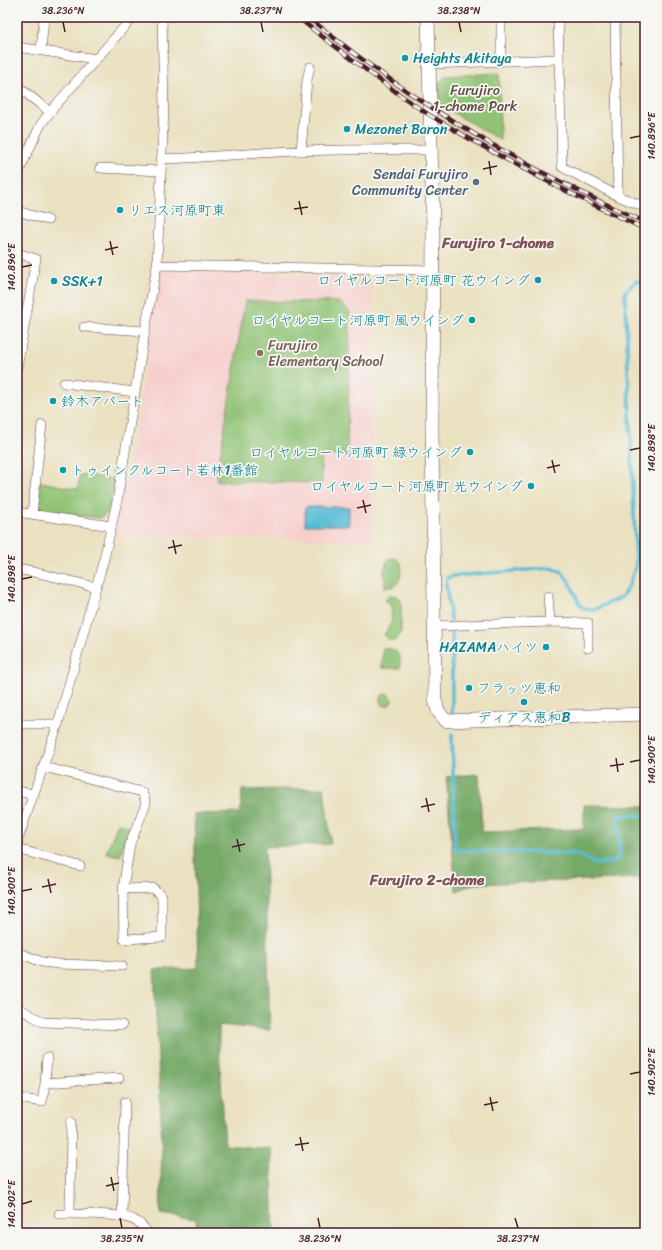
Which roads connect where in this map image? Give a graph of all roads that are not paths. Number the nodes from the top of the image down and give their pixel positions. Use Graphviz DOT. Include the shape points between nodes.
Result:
graph roads {
  1 [pos="44,17"];
  2 [pos="133,17"];
  3 [pos="162,17"];
  4 [pos="428,17"];
  5 [pos="501,17"];
  6 [pos="558,17"];
  7 [pos="615,17"];
  8 [pos="17,47"];
  9 [pos="41,50"];
  10 [pos="96,59"];
  11 [pos="559,59"];
  12 [pos="501,61"];
  13 [pos="430,64"];
  14 [pos="310,67"];
  15 [pos="21,89"];
  16 [pos="50,112"];
  17 [pos="431,150"];
  18 [pos="301,151"];
  19 [pos="161,159"];
  20 [pos="100,168"];
  21 [pos="161,171"];
  22 [pos="17,175"];
  23 [pos="618,196"];
  24 [pos="645,207"];
  25 [pos="17,212"];
  26 [pos="48,220"];
  27 [pos="17,253"];
  28 [pos="157,265"];
  29 [pos="434,270"];
  30 [pos="84,327"];
  31 [pos="145,330"];
  32 [pos="17,368"];
  33 [pos="64,383"];
  34 [pos="135,392"];
  35 [pos="42,425"];
  36 [pos="17,512"];
  37 [pos="32,514"];
  38 [pos="111,526"];
  39 [pos="17,569"];
  40 [pos="96,586"];
  41 [pos="548,596"];
  42 [pos="550,622"];
  43 [pos="434,626"];
  44 [pos="588,648"];
  45 [pos="645,714"];
  46 [pos="17,724"];
  47 [pos="58,724"];
  48 [pos="44,766"];
  49 [pos="17,791"];
  50 [pos="33,794"];
  51 [pos="17,842"];
  52 [pos="17,849"];
  53 [pos="80,866"];
  54 [pos="123,889"];
  55 [pos="17,952"];
  56 [pos="122,966"];
  57 [pos="17,1007"];
  58 [pos="122,1025"];
  59 [pos="47,1058"];
  60 [pos="119,1078"];
  61 [pos="45,1083"];
  62 [pos="17,1098"];
  63 [pos="125,1102"];
  64 [pos="71,1122"];
  65 [pos="59,1214"];
  66 [pos="70,1214"];
  67 [pos="122,1216"];
  68 [pos="148,1233"];
  1 -- 9 [label="street"];
  2 -- 10 [label="street"];
  3 -- 19 [label="street" via="164,107"];
  4 -- 13 [label="street"];
  5 -- 12 [label="street"];
  6 -- 11 [label="street"];
  7 -- 23 [label="street"];
  8 -- 9 [label="street"];
  9 -- 10 [label="street"];
  10 -- 16 [label="street"];
  11 -- 12 [label="street"];
  11 -- 23 [label="street" via="562,166"];
  12 -- 13 [label="street"];
  13 -- 17 [label="street"];
  14 -- 18 [label="street"];
  15 -- 16 [label="street"];
  16 -- 22 [label="street" via="41,124"];
  17 -- 18 [label="street"];
  17 -- 29 [label="street"];
  18 -- 19 [label="street"];
  19 -- 21 [label="street"];
  20 -- 21 [label="street"];
  21 -- 28 [label="street"];
  23 -- 24 [label="street"];
  25 -- 26 [label="street"];
  27 -- 32 [label="street" via="36,259"];
  28 -- 29 [label="street"];
  28 -- 31 [label="street"];
  29 -- 43 [label="street"];
  30 -- 31 [label="street"];
  31 -- 34 [label="street"];
  33 -- 34 [label="street"];
  34 -- 38 [label="street"];
  35 -- 37 [label="street"];
  36 -- 37 [label="street"];
  37 -- 38 [label="street"];
  38 -- 40 [label="street"];
  39 -- 40 [label="street"];
  40 -- 47 [label="street"];
  41 -- 42 [label="street"];
  42 -- 43 [label="street"];
  42 -- 44 [label="street" via="588,623"];
  43 -- 45 [label="street" via="435,700 438,711 446,722"];
  46 -- 47 [label="street"];
  47 -- 48 [label="street"];
  48 -- 50 [label="street"];
  48 -- 54 [label="street" via="142,792 146,803 130,844"];
  49 -- 50 [label="street"];
  50 -- 51 [label="street"];
  52 -- 53 [label="street"];
  54 -- 54 [label="street" via="153,888 162,896 162,937 124,939"];
  55 -- 56 [label="street" via="53,964"];
  57 -- 58 [label="street" via="43,1022"];
  59 -- 61 [label="street"];
  60 -- 61 [label="street"];
  61 -- 62 [label="street" via="42,1102"];
  63 -- 67 [label="street"];
  64 -- 66 [label="street"];
  65 -- 66 [label="street"];
  66 -- 67 [label="street"];
  67 -- 68 [label="street" via="134,1220"];
}
